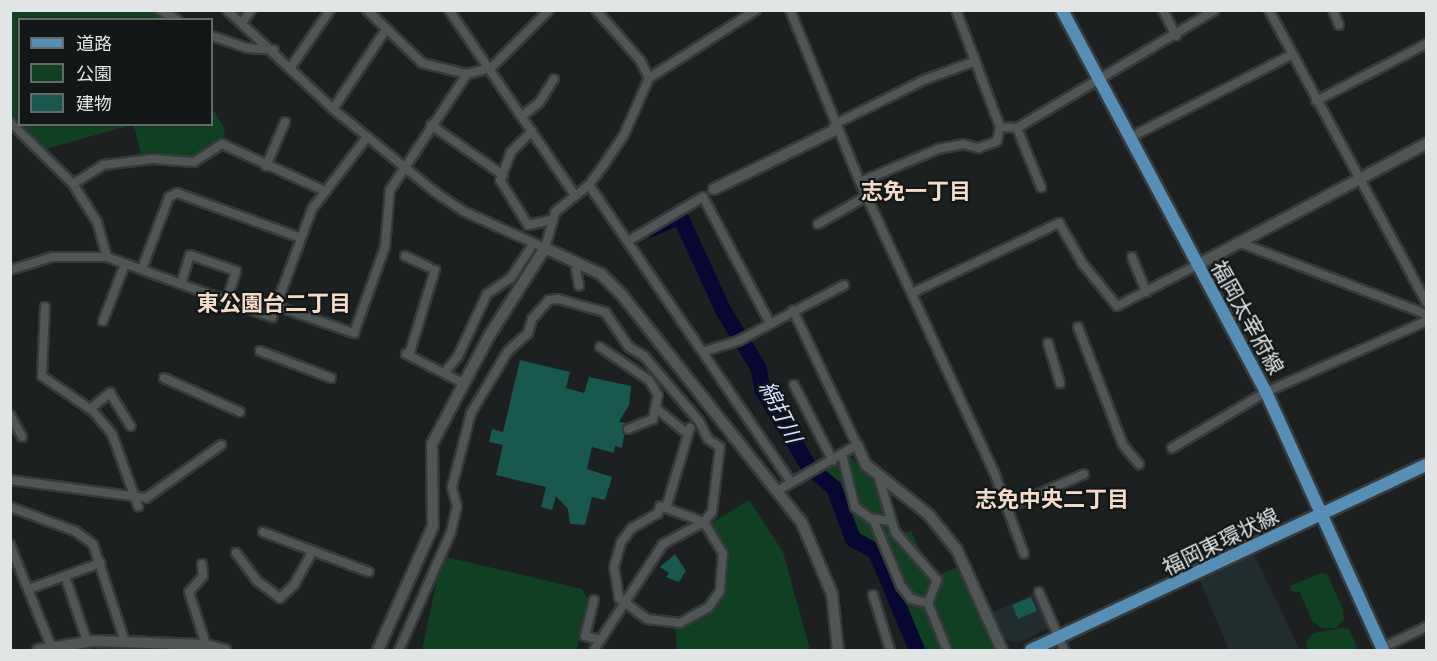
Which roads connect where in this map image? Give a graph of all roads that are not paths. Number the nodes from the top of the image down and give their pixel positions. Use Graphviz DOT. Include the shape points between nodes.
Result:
graph roads {
  1 [pos="160,10"];
  2 [pos="227,10"];
  3 [pos="251,10"];
  4 [pos="330,10"];
  5 [pos="367,10"];
  6 [pos="449,10"];
  7 [pos="549,10"];
  8 [pos="596,10"];
  9 [pos="756,10"];
  10 [pos="790,10"];
  11 [pos="956,10"];
  12 [pos="1062,10"];
  13 [pos="1162,10"];
  14 [pos="1215,10"];
  15 [pos="1269,10"];
  16 [pos="1334,10"];
  17 [pos="745,13"];
  18 [pos="174,18"];
  19 [pos="242,23"];
  20 [pos="1339,25"];
  21 [pos="387,28"];
  22 [pos="213,36"];
  23 [pos="1176,36"];
  24 [pos="1426,44"];
  25 [pos="274,50"];
  26 [pos="1291,55"];
  27 [pos="976,60"];
  28 [pos="291,67"];
  29 [pos="492,68"];
  30 [pos="467,74"];
  31 [pos="649,78"];
  32 [pos="554,79"];
  33 [pos="1097,79"];
  34 [pos="1316,101"];
  35 [pos="333,109"];
  36 [pos="523,116"];
  37 [pos="10,122"];
  38 [pos="285,122"];
  39 [pos="837,123"];
  40 [pos="430,124"];
  41 [pos="1000,127"];
  42 [pos="1017,128"];
  43 [pos="532,131"];
  44 [pos="367,137"];
  45 [pos="1129,138"];
  46 [pos="1426,144"];
  47 [pos="403,165"];
  48 [pos="266,166"];
  49 [pos="502,175"];
  50 [pos="1358,177"];
  51 [pos="860,182"];
  52 [pos="73,184"];
  53 [pos="589,185"];
  54 [pos="1041,187"];
  55 [pos="714,189"];
  56 [pos="324,190"];
  57 [pos="574,194"];
  58 [pos="867,196"];
  59 [pos="551,220"];
  60 [pos="818,224"];
  61 [pos="302,238"];
  62 [pos="628,241"];
  63 [pos="1237,241"];
  64 [pos="545,248"];
  65 [pos="530,249"];
  66 [pos="405,256"];
  67 [pos="107,257"];
  68 [pos="1132,257"];
  69 [pos="125,264"];
  70 [pos="1197,266"];
  71 [pos="142,269"];
  72 [pos="10,270"];
  73 [pos="576,270"];
  74 [pos="181,284"];
  75 [pos="844,285"];
  76 [pos="579,286"];
  77 [pos="1146,292"];
  78 [pos="912,293"];
  79 [pos="227,301"];
  80 [pos="1426,302"];
  81 [pos="276,306"];
  82 [pos="45,307"];
  83 [pos="793,310"];
  84 [pos="1426,314"];
  85 [pos="103,321"];
  86 [pos="1426,321"];
  87 [pos="770,323"];
  88 [pos="1078,327"];
  89 [pos="1048,343"];
  90 [pos="600,347"];
  91 [pos="260,351"];
  92 [pos="705,351"];
  93 [pos="446,371"];
  94 [pos="164,378"];
  95 [pos="332,378"];
  96 [pos="1060,383"];
  97 [pos="463,384"];
  98 [pos="794,385"];
  99 [pos="1266,392"];
  100 [pos="90,409"];
  101 [pos="658,410"];
  102 [pos="240,412"];
  103 [pos="10,415"];
  104 [pos="131,426"];
  105 [pos="628,429"];
  106 [pos="22,436"];
  107 [pos="220,445"];
  108 [pos="857,445"];
  109 [pos="1172,448"];
  110 [pos="842,454"];
  111 [pos="833,461"];
  112 [pos="1139,464"];
  113 [pos="1426,465"];
  114 [pos="1084,474"];
  115 [pos="879,478"];
  116 [pos="10,480"];
  117 [pos="790,481"];
  118 [pos="777,491"];
  119 [pos="137,496"];
  120 [pos="138,506"];
  121 [pos="10,507"];
  122 [pos="666,508"];
  123 [pos="1007,508"];
  124 [pos="1323,512"];
  125 [pos="873,519"];
  126 [pos="890,521"];
  127 [pos="704,522"];
  128 [pos="263,531"];
  129 [pos="10,544"];
  130 [pos="313,550"];
  131 [pos="236,553"];
  132 [pos="1024,554"];
  133 [pos="100,563"];
  134 [pos="202,564"];
  135 [pos="369,572"];
  136 [pos="65,576"];
  137 [pos="28,589"];
  138 [pos="1040,591"];
  139 [pos="873,595"];
  140 [pos="594,600"];
  141 [pos="928,603"];
  142 [pos="623,606"];
  143 [pos="1426,627"];
  144 [pos="601,640"];
  145 [pos="87,641"];
  146 [pos="125,642"];
  147 [pos="206,645"];
  148 [pos="1062,645"];
  149 [pos="51,646"];
  150 [pos="1382,649"];
  151 [pos="38,651"];
  152 [pos="225,651"];
  153 [pos="378,651"];
  154 [pos="399,651"];
  155 [pos="594,651"];
  156 [pos="838,651"];
  157 [pos="890,651"];
  158 [pos="947,651"];
  159 [pos="1002,651"];
  160 [pos="1031,651"];
  1 -- 18 [label="street"];
  2 -- 19 [label="street"];
  3 -- 19 [label="street"];
  4 -- 28 [label="street"];
  5 -- 21 [label="street"];
  6 -- 29 [label="street"];
  7 -- 29 [label="street"];
  8 -- 31 [label="street" via="639,60"];
  9 -- 17 [label="street"];
  10 -- 39 [label="street"];
  11 -- 27 [label="street"];
  12 -- 33 [label="main road, 福岡太宰府線"];
  13 -- 23 [label="street"];
  14 -- 23 [label="street"];
  15 -- 26 [label="street"];
  16 -- 20 [label="street"];
  17 -- 31 [label="street"];
  19 -- 25 [label="street"];
  21 -- 30 [label="street" via="422,63"];
  21 -- 35 [label="street"];
  22 -- 25 [label="street" via="247,48"];
  23 -- 33 [label="street"];
  24 -- 34 [label="street"];
  25 -- 28 [label="street"];
  26 -- 34 [label="street"];
  26 -- 45 [label="street"];
  27 -- 39 [label="street" via="924,80"];
  27 -- 41 [label="street"];
  28 -- 35 [label="street"];
  29 -- 30 [label="street"];
  29 -- 36 [label="street"];
  30 -- 40 [label="street"];
  31 -- 53 [label="street" via="624,135"];
  32 -- 36 [label="street" via="539,103"];
  33 -- 42 [label="street"];
  33 -- 45 [label="main road, 福岡太宰府線"];
  34 -- 50 [label="street"];
  35 -- 44 [label="street"];
  36 -- 43 [label="street"];
  37 -- 52 [label="street"];
  38 -- 48 [label="street"];
  39 -- 51 [label="street"];
  39 -- 55 [label="street" via="833,131"];
  40 -- 47 [label="street"];
  40 -- 49 [label="street"];
  41 -- 42 [label="street"];
  41 -- 51 [label="street" via="997,141 978,148 963,144 938,149"];
  42 -- 54 [label="street"];
  43 -- 49 [label="street" via="511,152"];
  43 -- 57 [label="street"];
  44 -- 47 [label="street"];
  44 -- 56 [label="street"];
  45 -- 70 [label="main road, 福岡太宰府線"];
  46 -- 50 [label="street"];
  47 -- 64 [label="street" via="463,211"];
  47 -- 81 [label="street" via="390,190 387,248 354,333"];
  48 -- 52 [label="street" via="222,144 194,162 152,159 104,165"];
  48 -- 56 [label="street"];
  49 -- 59 [label="street" via="500,180 528,225"];
  50 -- 63 [label="street"];
  50 -- 80 [label="street"];
  51 -- 58 [label="street"];
  52 -- 67 [label="street" via="97,222"];
  53 -- 57 [label="street"];
  53 -- 62 [label="street"];
  56 -- 61 [label="street"];
  57 -- 59 [label="street"];
  58 -- 60 [label="street"];
  58 -- 78 [label="street"];
  59 -- 64 [label="street"];
  61 -- 71 [label="street" via="177,193 169,197"];
  61 -- 81 [label="street"];
  62 -- 87 [label="street" via="703,197"];
  62 -- 92 [label="street"];
  63 -- 70 [label="street"];
  63 -- 84 [label="street"];
  64 -- 97 [label="street"];
  64 -- 118 [label="street" via="601,274 622,295"];
  65 -- 93 [label="street" via="511,278 484,293 462,349"];
  66 -- 93 [label="street" via="432,268 407,355"];
  67 -- 69 [label="street"];
  67 -- 72 [label="street" via="52,257"];
  68 -- 77 [label="street"];
  69 -- 71 [label="street"];
  69 -- 85 [label="street"];
  70 -- 77 [label="street"];
  70 -- 99 [label="main road, 福岡太宰府線"];
  71 -- 74 [label="street"];
  73 -- 76 [label="street"];
  74 -- 79 [label="street"];
  74 -- 79 [label="street" via="190,255 236,271"];
  75 -- 83 [label="street"];
  77 -- 78 [label="street" via="1117,306 1083,264 1059,223"];
  78 -- 123 [label="street"];
  79 -- 81 [label="street" via="272,317"];
  82 -- 100 [label="street" via="42,376"];
  83 -- 87 [label="street"];
  83 -- 108 [label="street"];
  86 -- 99 [label="street"];
  87 -- 92 [label="street" via="738,341"];
  88 -- 112 [label="street" via="1123,445"];
  89 -- 96 [label="street"];
  90 -- 101 [label="street" via="649,380 658,395"];
  91 -- 95 [label="street"];
  92 -- 117 [label="street"];
  93 -- 97 [label="street"];
  94 -- 102 [label="street"];
  97 -- 153 [label="street" via="432,444 433,526"];
  98 -- 111 [label="street"];
  99 -- 109 [label="street"];
  99 -- 124 [label="main road, 福岡太宰府線"];
  100 -- 104 [label="street" via="110,393"];
  100 -- 119 [label="street" via="112,434"];
  101 -- 105 [label="street" via="647,424"];
  101 -- 122 [label="street" via="688,430"];
  103 -- 106 [label="street"];
  107 -- 119 [label="street" via="152,496"];
  108 -- 110 [label="street"];
  108 -- 115 [label="street"];
  110 -- 111 [label="street"];
  110 -- 125 [label="street" via="855,507"];
  111 -- 117 [label="street"];
  113 -- 124 [label="main road, 福岡東環状線"];
  114 -- 123 [label="street"];
  115 -- 126 [label="street"];
  115 -- 159 [label="street" via="929,515 957,550"];
  116 -- 119 [label="street"];
  117 -- 118 [label="street"];
  118 -- 156 [label="street" via="802,523 821,559 832,594"];
  119 -- 120 [label="street"];
  121 -- 133 [label="street" via="75,531 93,544"];
  122 -- 127 [label="street"];
  122 -- 142 [label="street" via="660,506 658,513 632,528 621,542 614,567"];
  123 -- 132 [label="street"];
  124 -- 148 [label="main road, 福岡東環状線"];
  124 -- 150 [label="main road, 福岡太宰府線"];
  125 -- 126 [label="street"];
  125 -- 141 [label="street" via="901,586 911,599"];
  126 -- 141 [label="street" via="898,538 937,580"];
  127 -- 142 [label="street" via="663,544"];
  127 -- 142 [label="street" via="723,554 720,591 709,608 696,617 665,623"];
  127 -- 154 [label="street" via="716,500 720,447 708,439 699,420 644,356 629,347 604,312 594,304 549,300 532,319 528,333 496,368 471,413 452,487 457,506 451,532"];
  128 -- 130 [label="street"];
  129 -- 137 [label="street"];
  130 -- 131 [label="street" via="294,585 280,598 256,580"];
  130 -- 135 [label="street"];
  133 -- 136 [label="street"];
  133 -- 146 [label="street"];
  134 -- 147 [label="street" via="204,576 189,592"];
  136 -- 137 [label="street"];
  136 -- 145 [label="street"];
  137 -- 149 [label="street"];
  138 -- 148 [label="street"];
  139 -- 157 [label="street"];
  140 -- 144 [label="street" via="585,636"];
  141 -- 158 [label="street"];
  142 -- 144 [label="street"];
  143 -- 150 [label="street"];
  144 -- 155 [label="street"];
  145 -- 146 [label="street"];
  145 -- 149 [label="street"];
  146 -- 147 [label="street"];
  147 -- 152 [label="street"];
  148 -- 160 [label="main road, 福岡東環状線"];
  149 -- 151 [label="street"];
}
